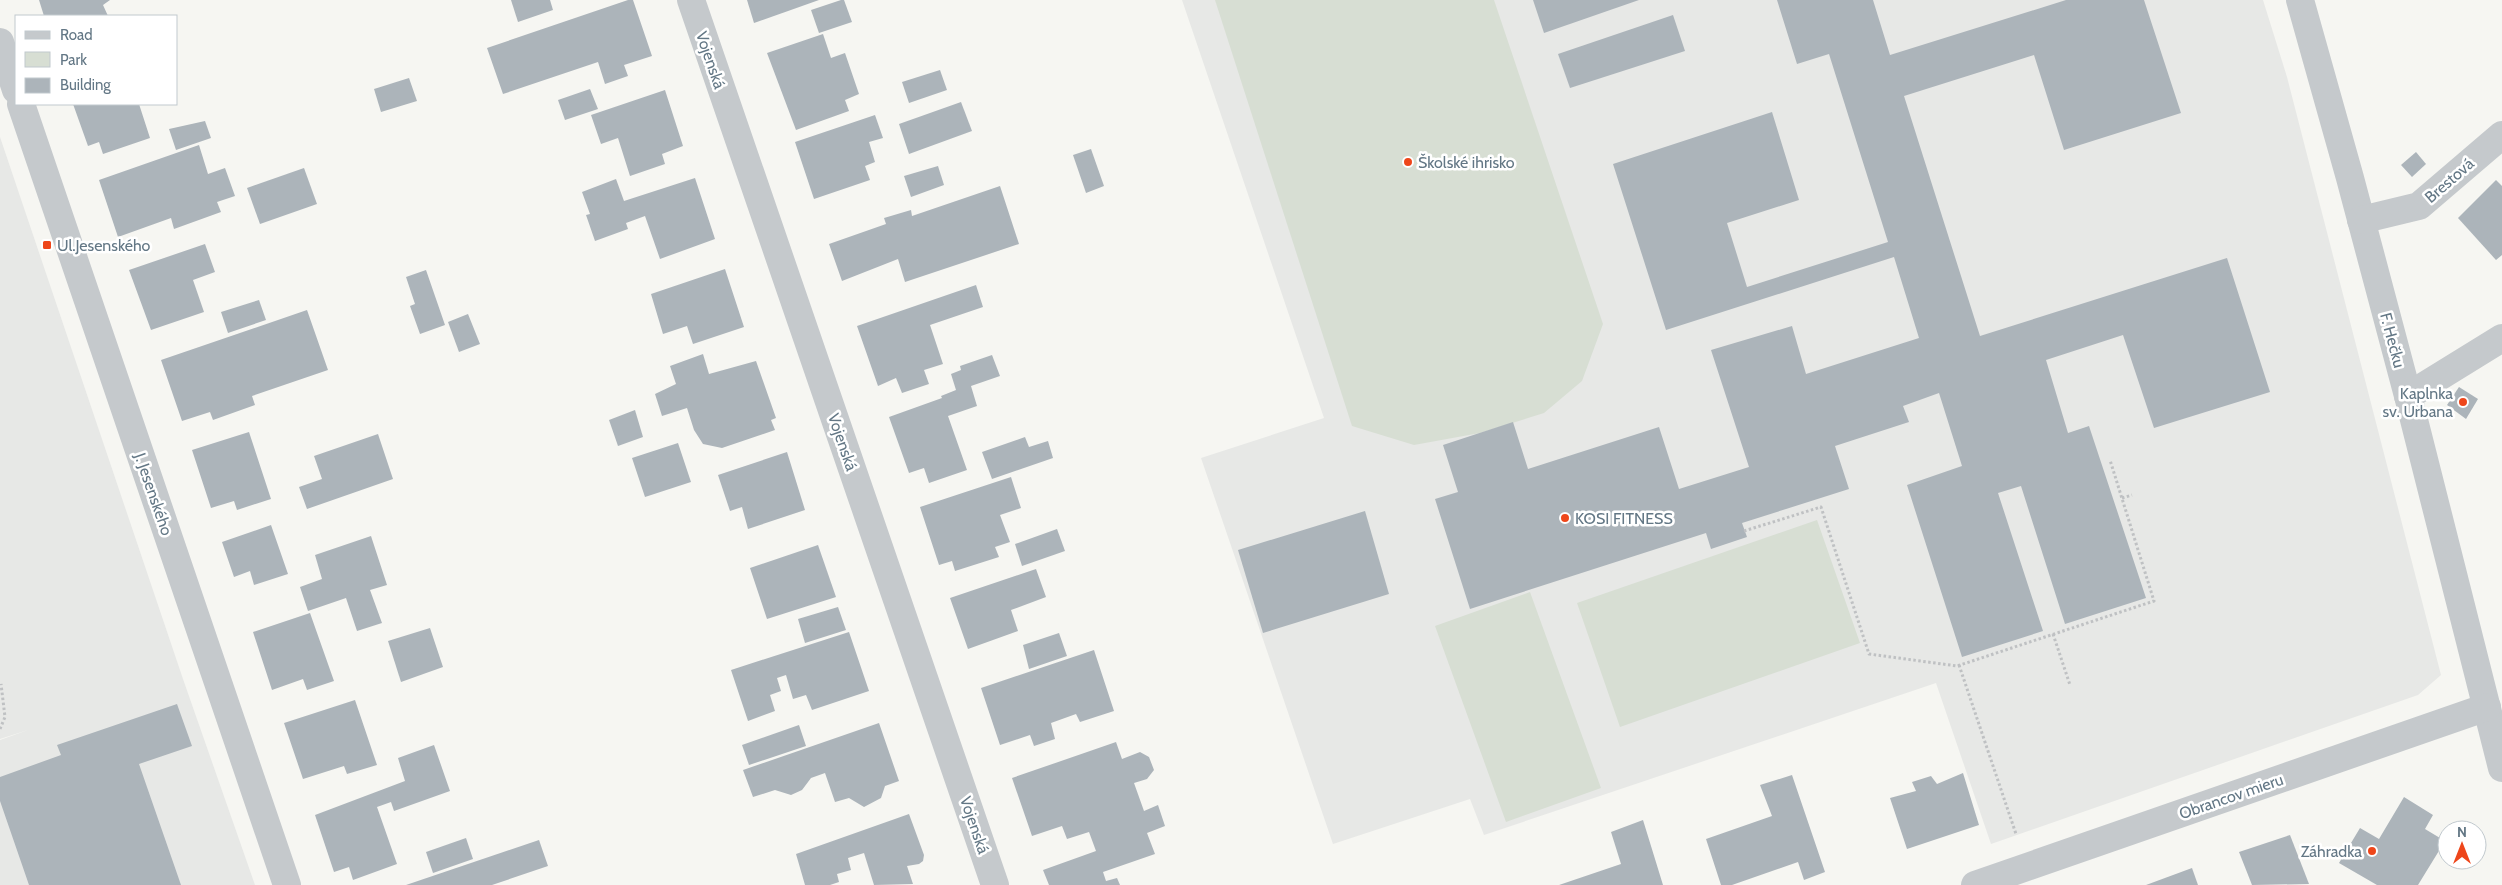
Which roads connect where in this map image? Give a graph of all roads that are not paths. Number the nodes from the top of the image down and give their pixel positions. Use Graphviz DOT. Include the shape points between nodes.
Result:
graph roads {
  1 [pos="691,0"];
  2 [pos="2300,0"];
  3 [pos="0,42"];
  4 [pos="15,87"];
  5 [pos="21,105"];
  6 [pos="2502,135"];
  7 [pos="2361,220"];
  8 [pos="2502,338"];
  9 [pos="2408,396"];
  10 [pos="2486,707"];
  11 [pos="2502,768"];
  12 [pos="287,885"];
  13 [pos="995,885"];
  14 [pos="1976,885"];
  1 -- 13 [label="street, Vojenská"];
  2 -- 7 [label="street, F. Hečku"];
  3 -- 4 [label="street"];
  5 -- 12 [label="street, J. Jesenského"];
  6 -- 7 [label="street, Brestová" via="2419,206"];
  7 -- 9 [label="street, F. Hečku"];
  8 -- 9 [label="street"];
  9 -- 10 [label="street, F. Hečku"];
  10 -- 11 [label="street, F. Hečku"];
  10 -- 14 [label="street, Obrancov mieru"];
}
